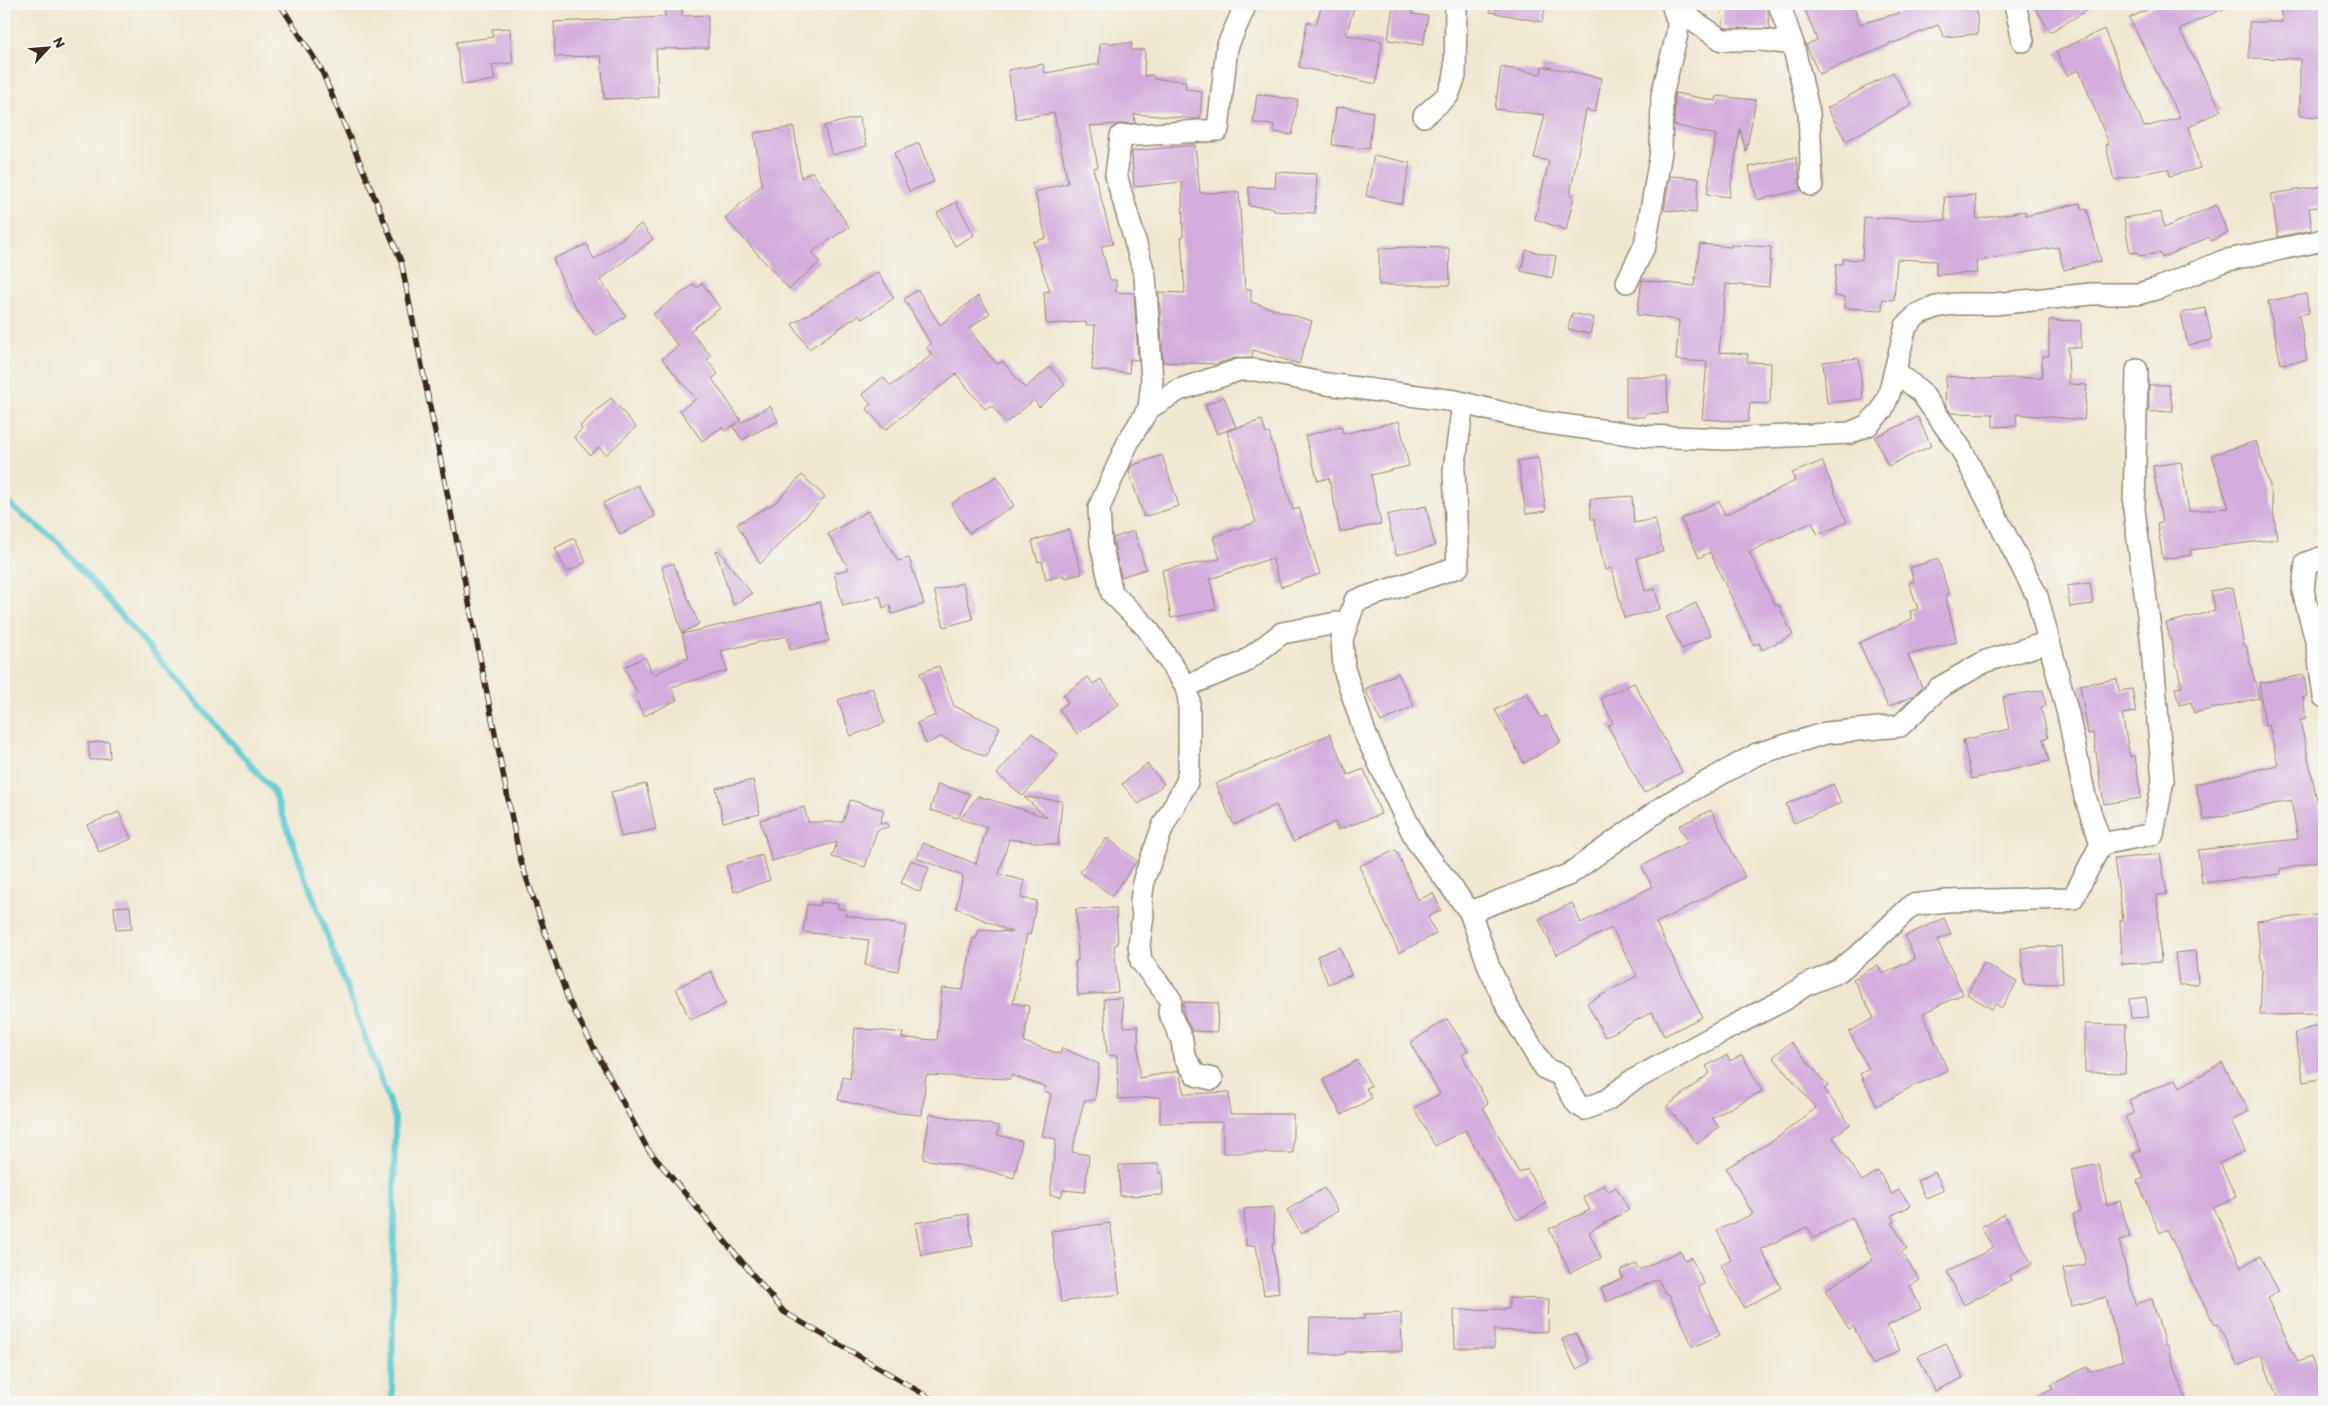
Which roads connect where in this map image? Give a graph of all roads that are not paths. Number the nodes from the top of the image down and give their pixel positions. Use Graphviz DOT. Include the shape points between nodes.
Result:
graph roads {
  1 [pos="1246,4"];
  2 [pos="1456,4"];
  3 [pos="1779,4"];
  4 [pos="2015,4"];
  5 [pos="1673,6"];
  6 [pos="2023,41"];
  7 [pos="1792,44"];
  8 [pos="1424,116"];
  9 [pos="1812,185"];
  10 [pos="2324,240"];
  11 [pos="1627,282"];
  12 [pos="2137,370"];
  13 [pos="1895,371"];
  14 [pos="1152,381"];
  15 [pos="1179,390"];
  16 [pos="1463,403"];
  17 [pos="1149,408"];
  18 [pos="2324,558"];
  19 [pos="1348,621"];
  20 [pos="2049,642"];
  21 [pos="1186,686"];
  22 [pos="2324,697"];
  23 [pos="2101,844"];
  24 [pos="1470,912"];
  25 [pos="1212,1079"];
  1 -- 14 [label="street" via="1227,47 1218,130 1121,136 1116,175 1144,276"];
  2 -- 8 [label="street" via="1455,76 1448,95"];
  3 -- 7 [label="street"];
  4 -- 6 [label="street"];
  5 -- 7 [label="street" via="1722,40"];
  5 -- 11 [label="street" via="1678,23 1662,96 1661,152 1645,245"];
  7 -- 9 [label="street" via="1809,113"];
  10 -- 13 [label="street" via="2223,260 2138,294 2092,294 1936,307 1918,314 1906,326"];
  12 -- 23 [label="street" via="2134,510 2151,637 2163,780 2153,834"];
  13 -- 16 [label="street" via="1882,410 1868,425 1850,433 1824,436 1726,439 1646,436 1540,422"];
  13 -- 20 [label="street" via="1921,392 1961,449 2037,596"];
  14 -- 15 [label="street"];
  14 -- 17 [label="street"];
  15 -- 16 [label="street" via="1223,374 1247,370"];
  15 -- 17 [label="street"];
  16 -- 19 [label="street" via="1454,470 1458,566 1355,601"];
  17 -- 21 [label="street" via="1129,440 1099,508 1101,544 1112,594 1147,628"];
  18 -- 22 [label="street" via="2306,563 2303,591 2317,644"];
  19 -- 21 [label="street" via="1282,633 1243,664"];
  19 -- 24 [label="street" via="1342,639 1344,669 1366,736 1416,840"];
  20 -- 23 [label="street" via="2085,797"];
  20 -- 24 [label="street" via="1986,661 1939,688 1900,726 1826,733 1757,754 1666,804 1568,875"];
  21 -- 25 [label="street" via="1190,768 1187,782 1164,826 1144,879 1139,945 1141,961 1171,1000 1170,1012 1182,1040 1184,1056 1196,1075"];
  23 -- 24 [label="street" via="2073,898 1912,905 1839,971 1804,986 1784,1000 1630,1082 1607,1100 1585,1108 1577,1104 1560,1075 1544,1068 1506,1004"];
}
